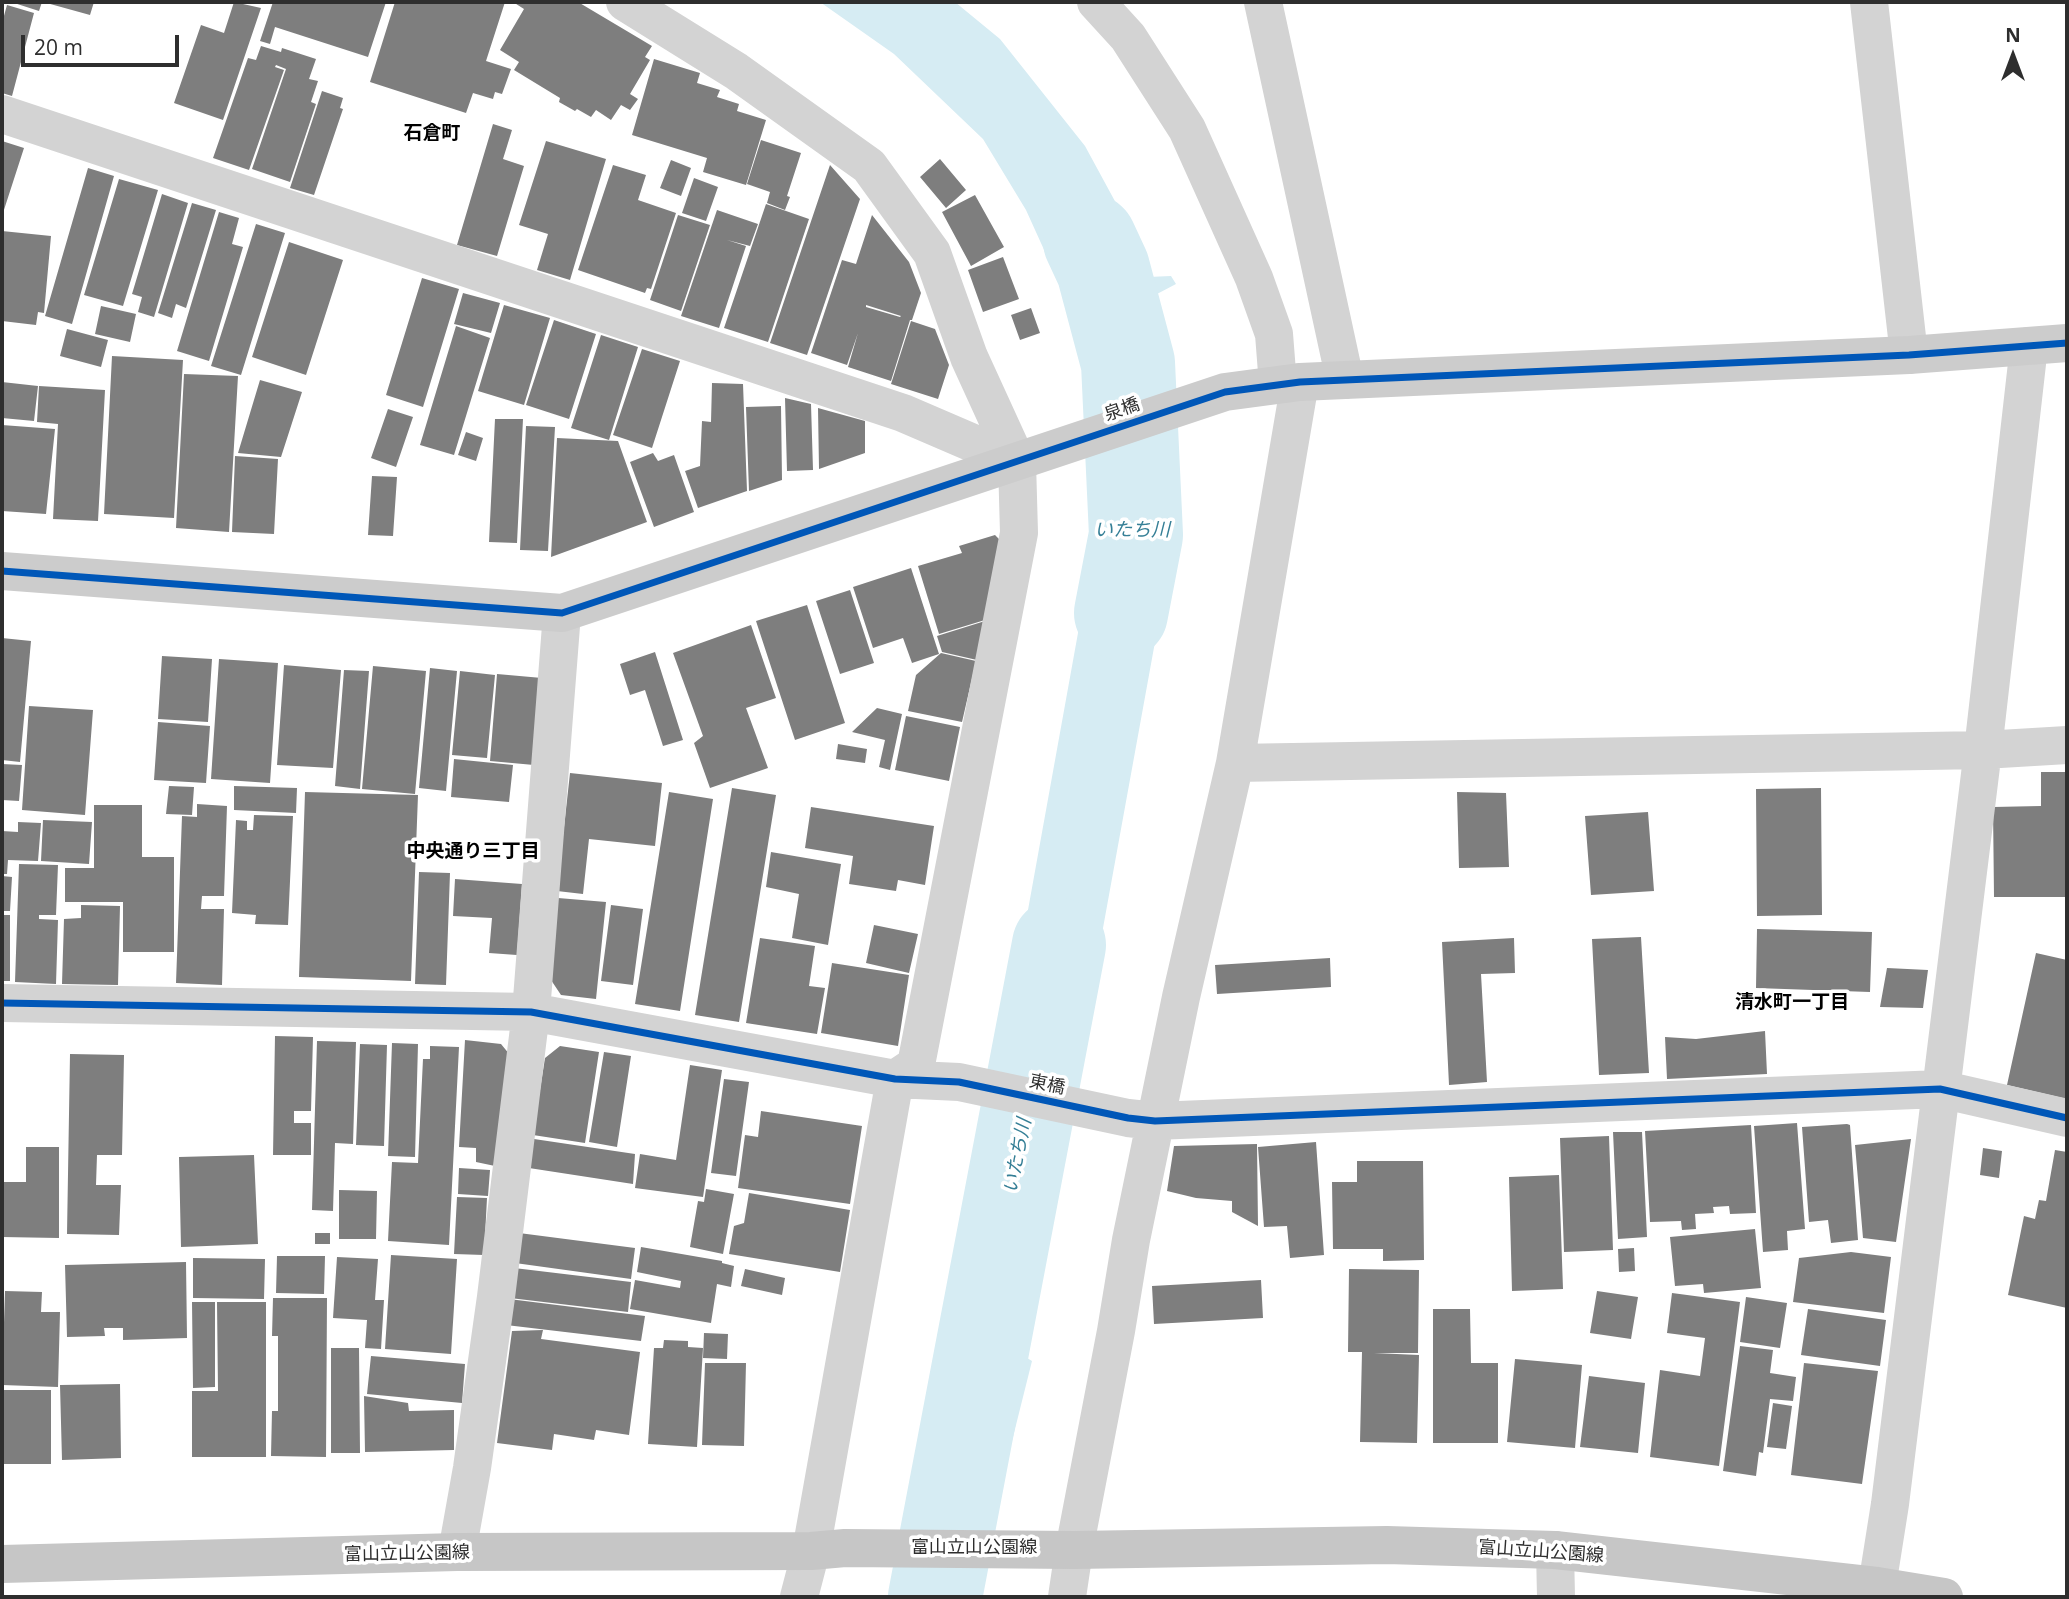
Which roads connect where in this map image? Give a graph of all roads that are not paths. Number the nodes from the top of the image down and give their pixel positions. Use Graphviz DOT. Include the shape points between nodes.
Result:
graph roads {
  1 [pos="625,2"];
  2 [pos="1097,2"];
  3 [pos="1263,2"];
  4 [pos="1869,2"];
  5 [pos="2,114"];
  6 [pos="2067,343"];
  7 [pos="2029,346"];
  8 [pos="1909,355"];
  9 [pos="1345,380"];
  10 [pos="1289,383"];
  11 [pos="1024,460"];
  12 [pos="2,570"];
  13 [pos="562,614"];
  14 [pos="2067,745"];
  15 [pos="1983,750"];
  16 [pos="1235,763"];
  17 [pos="2,1003"];
  18 [pos="531,1012"];
  19 [pos="895,1079"];
  20 [pos="1940,1088"];
  21 [pos="2067,1118"];
  22 [pos="1142,1119"];
  23 [pos="1059,1549"];
  24 [pos="828,1550"];
  25 [pos="1555,1550"];
  26 [pos="457,1552"];
  27 [pos="2,1564"];
  28 [pos="1877,1587"];
  29 [pos="799,1597"];
  30 [pos="1067,1597"];
  31 [pos="1556,1597"];
  32 [pos="1944,1597"];
  1 -- 11 [label="street" via="736,71 869,166 932,253 969,357"];
  2 -- 10 [label="street" via="1128,37 1187,129 1258,289"];
  3 -- 9 [label="street"];
  4 -- 8 [label="street"];
  5 -- 11 [label="street" via="903,413"];
  6 -- 7 [label="street, 泉橋"];
  7 -- 8 [label="street, 泉橋"];
  7 -- 15 [label="street"];
  8 -- 9 [label="street, 泉橋"];
  9 -- 10 [label="street, 泉橋"];
  10 -- 11 [label="street, 泉橋" via="1224,392"];
  10 -- 16 [label="street"];
  11 -- 13 [label="street, 泉橋"];
  11 -- 19 [label="street" via="1019,533 916,1065"];
  12 -- 13 [label="street"];
  13 -- 18 [label="street"];
  14 -- 15 [label="street"];
  15 -- 16 [label="street"];
  15 -- 20 [label="street"];
  16 -- 22 [label="street" via="1181,997"];
  17 -- 18 [label="street, 東橋"];
  18 -- 19 [label="street, 東橋"];
  18 -- 26 [label="street" via="496,1297"];
  19 -- 22 [label="street, 東橋" via="959,1082"];
  19 -- 24 [label="street"];
  20 -- 21 [label="street, 東橋"];
  20 -- 22 [label="street, 東橋"];
  20 -- 28 [label="street"];
  22 -- 23 [label="street"];
  23 -- 24 [label="main road, 富山立山公園線"];
  23 -- 25 [label="main road, 富山立山公園線" via="1387,1545"];
  23 -- 30 [label="street"];
  24 -- 26 [label="main road, 富山立山公園線"];
  24 -- 29 [label="street"];
  25 -- 28 [label="main road, 富山立山公園線"];
  25 -- 31 [label="street"];
  26 -- 27 [label="main road, 富山立山公園線"];
  28 -- 32 [label="main road, 富山立山公園線"];
}
